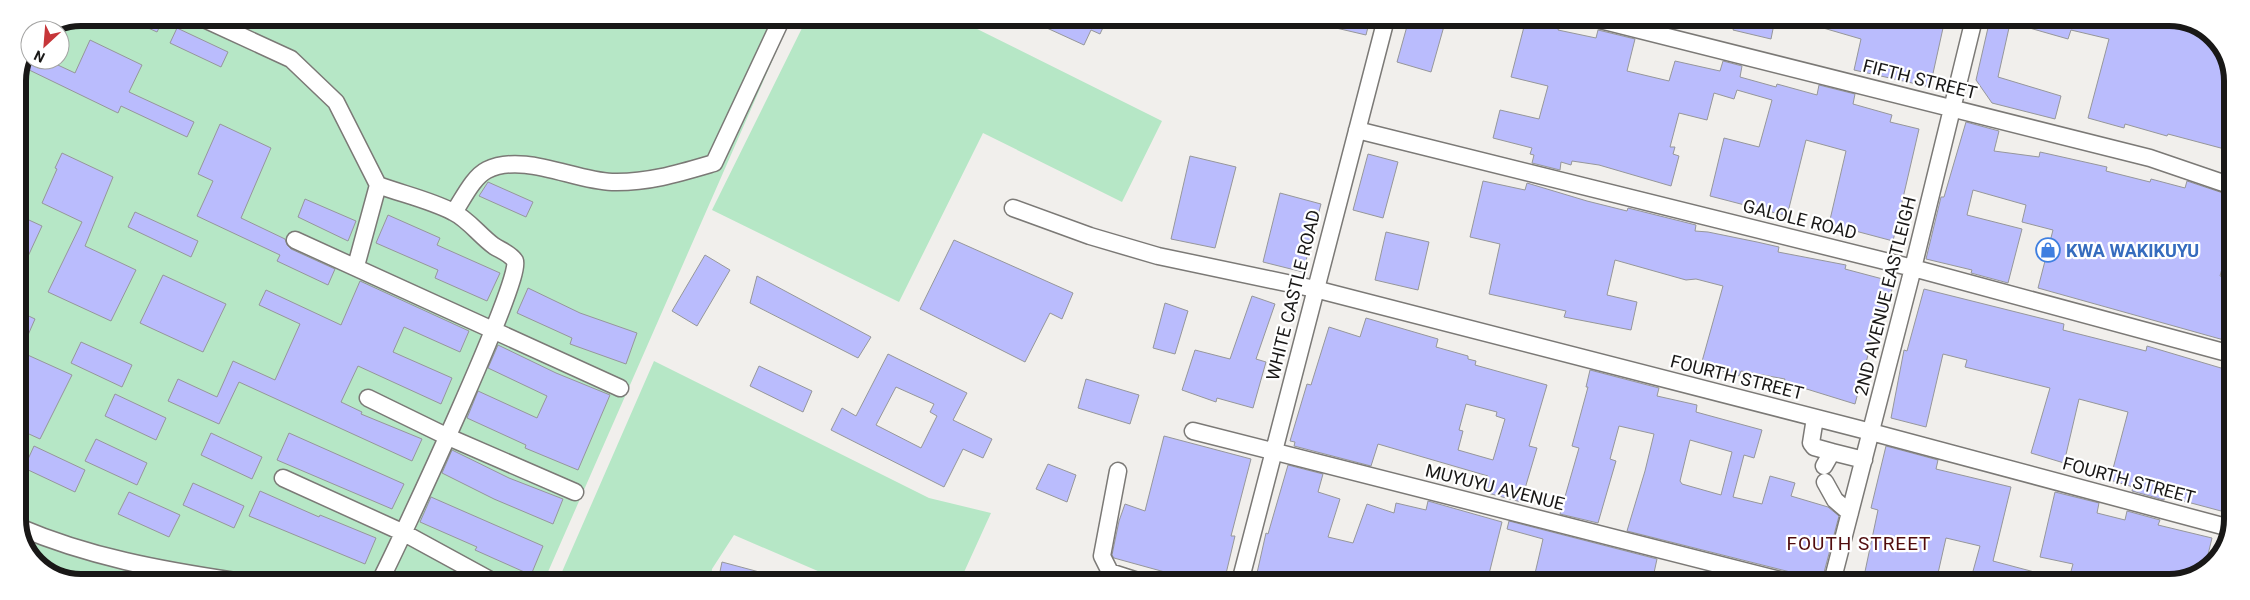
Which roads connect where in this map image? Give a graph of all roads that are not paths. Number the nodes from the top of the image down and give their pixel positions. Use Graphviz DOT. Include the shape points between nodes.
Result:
graph roads {
  1 [pos="219,26"];
  2 [pos="778,26"];
  3 [pos="1384,26"];
  4 [pos="1624,26"];
  5 [pos="1972,26"];
  6 [pos="1953,108"];
  7 [pos="1357,130"];
  8 [pos="2224,183"];
  9 [pos="378,185"];
  10 [pos="1013,208"];
  11 [pos="454,212"];
  12 [pos="295,240"];
  13 [pos="356,266"];
  14 [pos="1913,268"];
  15 [pos="1315,289"];
  16 [pos="493,330"];
  17 [pos="2224,352"];
  18 [pos="620,388"];
  19 [pos="368,398"];
  20 [pos="1815,418"];
  21 [pos="1193,431"];
  22 [pos="1872,432"];
  23 [pos="446,436"];
  24 [pos="1275,451"];
  25 [pos="1864,460"];
  26 [pos="1827,467"];
  27 [pos="1118,471"];
  28 [pos="283,478"];
  29 [pos="575,492"];
  30 [pos="1850,513"];
  31 [pos="2223,526"];
  32 [pos="27,530"];
  33 [pos="404,534"];
  34 [pos="190,574"];
  35 [pos="384,574"];
  36 [pos="479,574"];
  37 [pos="1116,574"];
  38 [pos="1242,574"];
  39 [pos="1757,574"];
  40 [pos="1834,574"];
  1 -- 9 [label="street" via="291,60 336,102"];
  2 -- 11 [label="street" via="714,163 656,180 611,182 551,169 512,165 488,170 479,177"];
  3 -- 7 [label="street, WHITE CASTLE ROAD"];
  4 -- 6 [label="street, FIFTH STREET"];
  5 -- 6 [label="street, 2ND AVENUE EASTLEIGH"];
  6 -- 8 [label="street, FIFTH STREET" via="2150,158"];
  6 -- 14 [label="street, 2ND AVENUE EASTLEIGH"];
  7 -- 14 [label="street, GALOLE ROAD"];
  7 -- 15 [label="street, WHITE CASTLE ROAD"];
  9 -- 11 [label="street"];
  9 -- 13 [label="street"];
  10 -- 15 [label="street, FOURTH STREET" via="1158,256"];
  11 -- 16 [label="street" via="514,258 516,264 514,278"];
  12 -- 13 [label="street"];
  13 -- 16 [label="street"];
  14 -- 17 [label="street, GALOLE ROAD"];
  14 -- 22 [label="street, 2ND AVENUE EASTLEIGH"];
  15 -- 20 [label="street, FOURTH STREET"];
  15 -- 24 [label="street, WHITE CASTLE ROAD"];
  16 -- 18 [label="street"];
  16 -- 23 [label="street"];
  19 -- 23 [label="street"];
  20 -- 22 [label="street, FOURTH STREET"];
  20 -- 26 [label="street" via="1812,443"];
  21 -- 24 [label="street, MUYUYU AVENUE"];
  22 -- 25 [label="street, 2ND AVENUE EASTLEIGH"];
  22 -- 31 [label="street, FOURTH STREET"];
  23 -- 29 [label="street"];
  23 -- 33 [label="street"];
  24 -- 38 [label="street, WHITE CASTLE ROAD"];
  24 -- 39 [label="street, MUYUYU AVENUE"];
  25 -- 26 [label="street"];
  25 -- 30 [label="street, 2ND AVENUE EASTLEIGH"];
  26 -- 30 [label="street" via="1835,500"];
  27 -- 37 [label="street" via="1102,556 1110,572"];
  28 -- 33 [label="street"];
  30 -- 40 [label="street, 2ND AVENUE EASTLEIGH"];
  32 -- 34 [label="street" via="83,551"];
  33 -- 35 [label="street"];
  33 -- 36 [label="street"];
}
